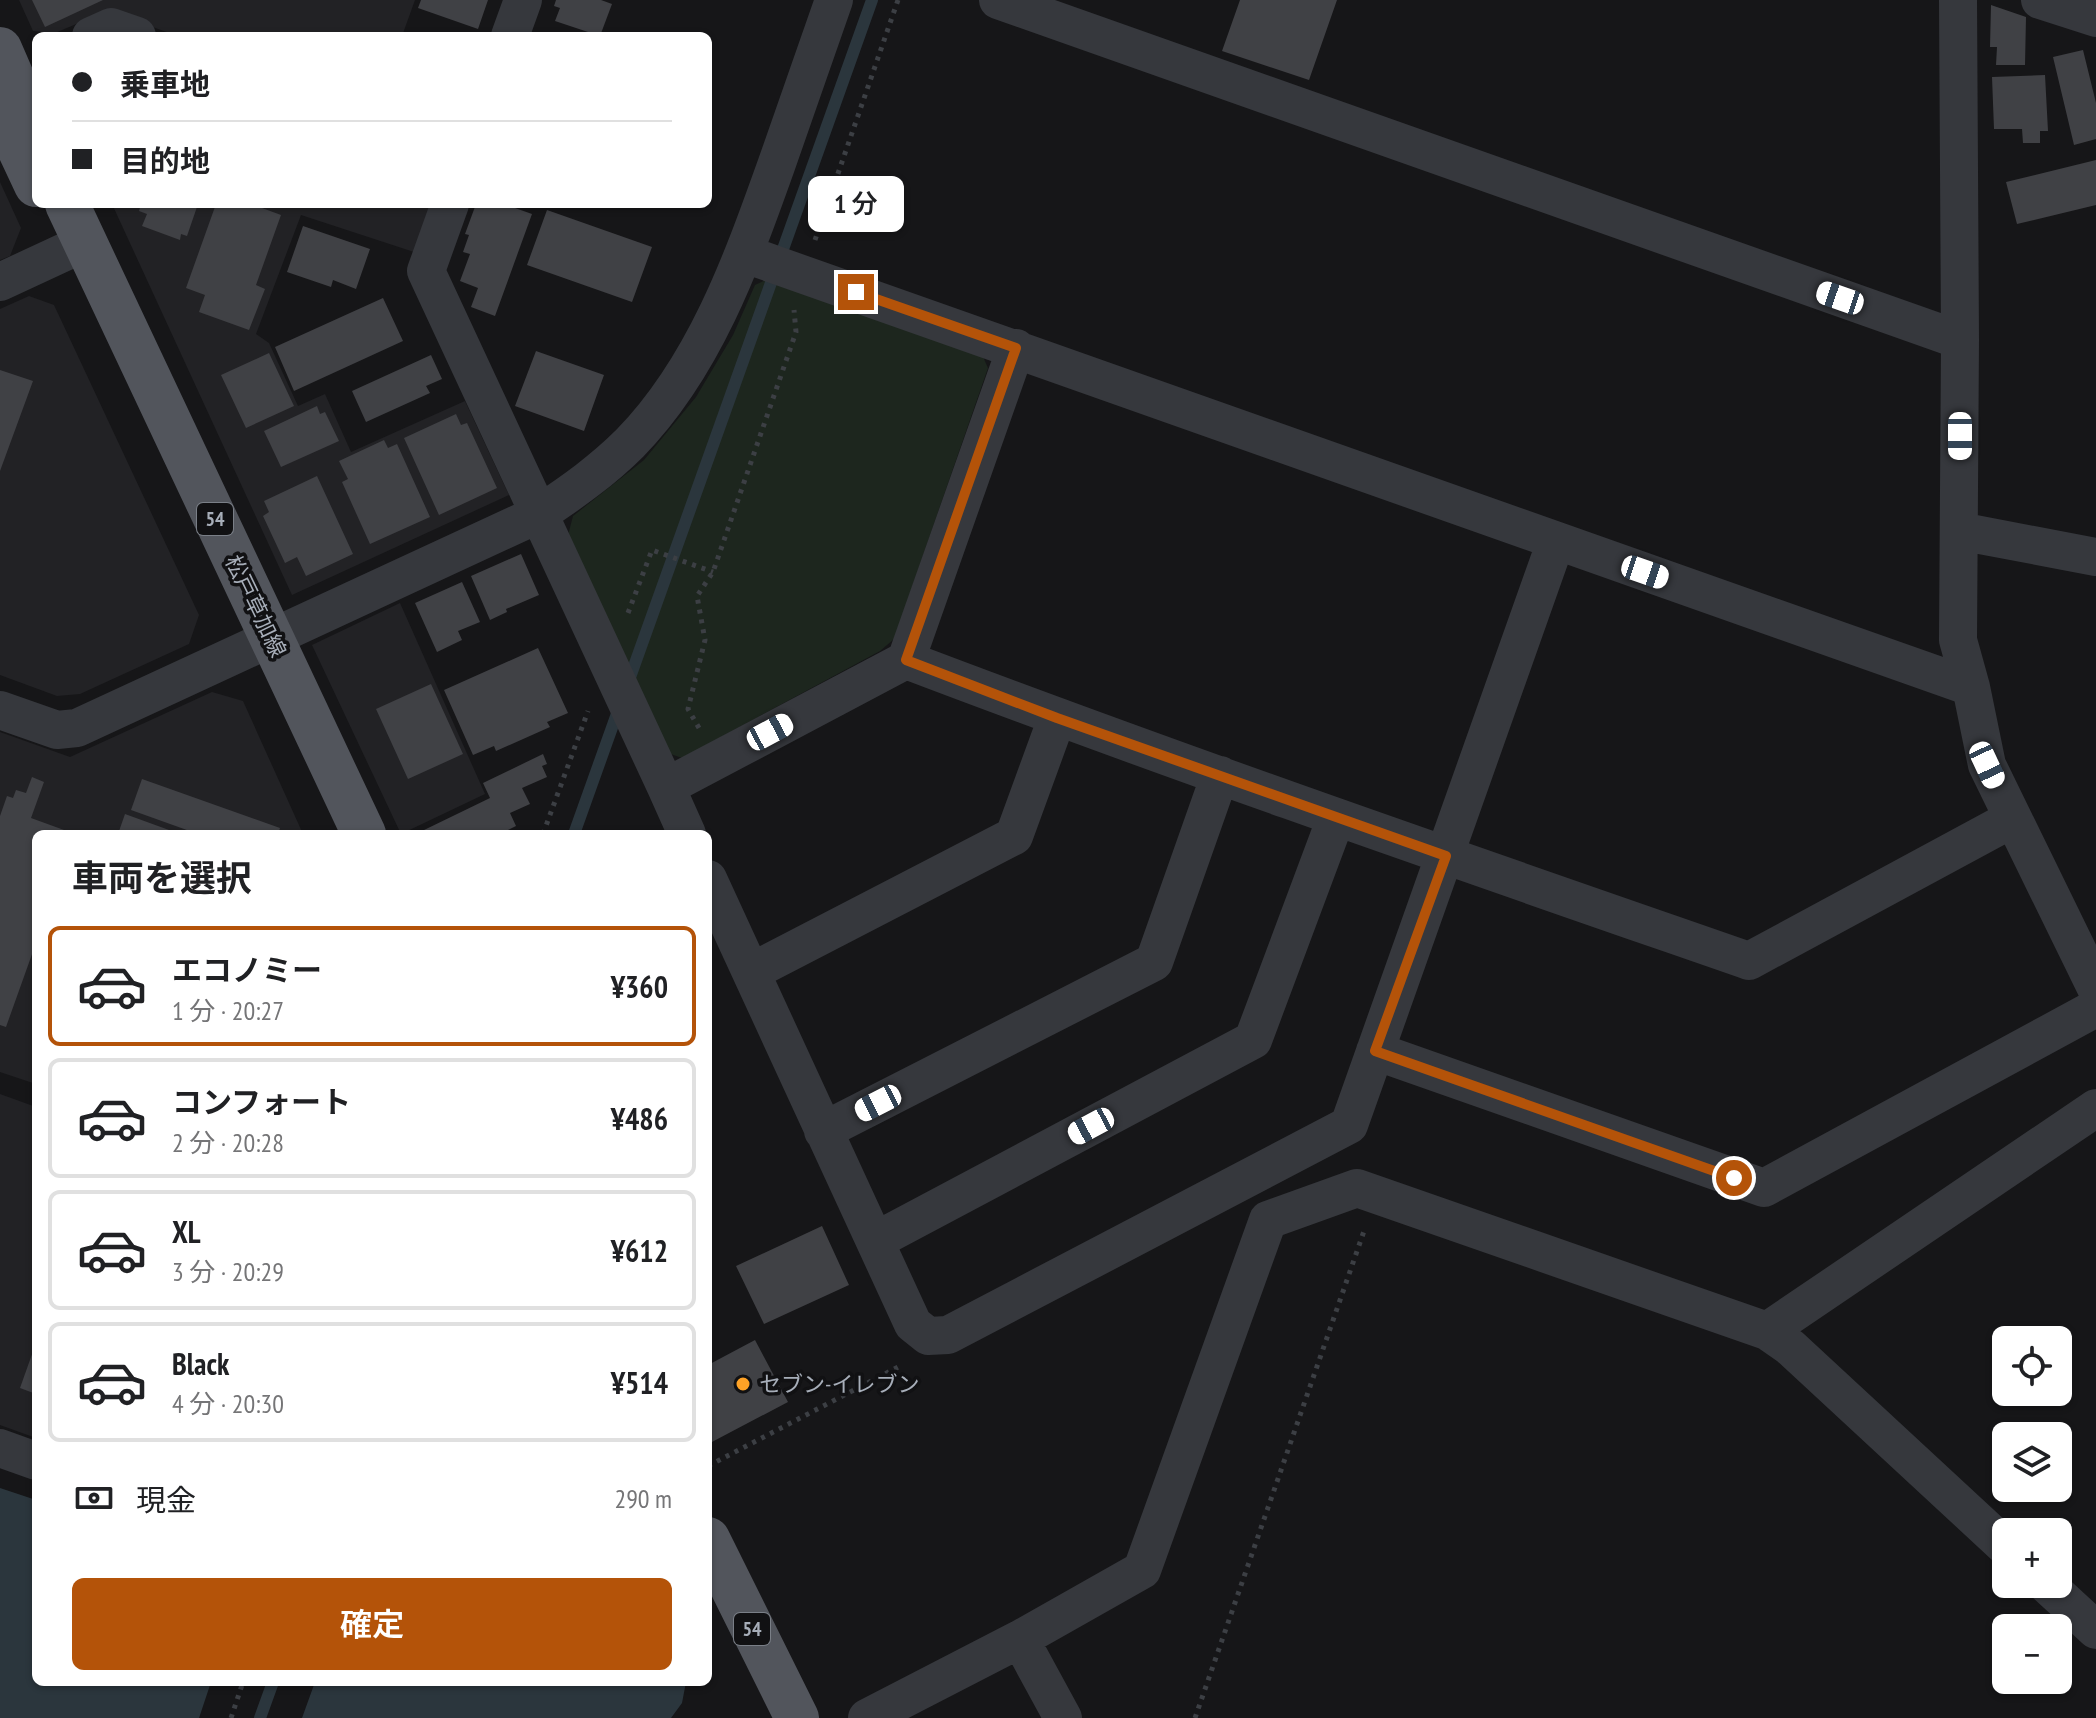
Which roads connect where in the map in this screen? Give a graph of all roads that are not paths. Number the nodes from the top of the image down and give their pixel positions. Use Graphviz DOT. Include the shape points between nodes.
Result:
graph roads {
  1 [pos="523,0"];
  2 [pos="834,0"];
  3 [pos="998,0"];
  4 [pos="1958,0"];
  5 [pos="2040,0"];
  6 [pos="2096,18"];
  7 [pos="100,32"];
  8 [pos="125,32"];
  9 [pos="511,32"];
  10 [pos="9,73"];
  11 [pos="32,123"];
  12 [pos="32,168"];
  13 [pos="48,208"];
  14 [pos="449,208"];
  15 [pos="73,233"];
  16 [pos="754,257"];
  17 [pos="0,282"];
  18 [pos="1960,340"];
  19 [pos="1016,348"];
  20 [pos="539,514"];
  21 [pos="1959,531"];
  22 [pos="1556,541"];
  23 [pos="2096,557"];
  24 [pos="262,643"];
  25 [pos="906,660"];
  26 [pos="1971,687"];
  27 [pos="0,710"];
  28 [pos="1057,718"];
  29 [pos="1220,775"];
  30 [pos="666,787"];
  31 [pos="1336,818"];
  32 [pos="2012,819"];
  33 [pos="336,830"];
  34 [pos="362,830"];
  35 [pos="685,830"];
  36 [pos="1446,856"];
  37 [pos="712,888"];
  38 [pos="751,972"];
  39 [pos="2096,988"];
  40 [pos="2096,1008"];
  41 [pos="1375,1051"];
  42 [pos="2096,1108"];
  43 [pos="823,1131"];
  44 [pos="875,1241"];
  45 [pos="1767,1331"];
  46 [pos="0,1448"];
  47 [pos="32,1460"];
  48 [pos="1992,1534"];
  49 [pos="712,1547"];
  50 [pos="712,1582"];
  51 [pos="2061,1598"];
  52 [pos="2096,1630"];
  53 [pos="1020,1639"];
  54 [pos="796,1718"];
  55 [pos="867,1718"];
  56 [pos="1063,1718"];
  1 -- 9 [label="street"];
  2 -- 16 [label="street"];
  3 -- 18 [label="street"];
  4 -- 18 [label="street"];
  5 -- 6 [label="street"];
  7 -- 8 [label="street" via="111,27"];
  10 -- 11 [label="main road"];
  10 -- 12 [label="main road"];
  13 -- 15 [label="main road, 松戸草加線 / 54"];
  14 -- 20 [label="street" via="426,271"];
  15 -- 17 [label="street"];
  15 -- 24 [label="main road, 松戸草加線 / 54"];
  16 -- 19 [label="street"];
  16 -- 20 [label="street" via="688,366 632,442 593,478"];
  18 -- 21 [label="street"];
  19 -- 22 [label="street"];
  19 -- 25 [label="street"];
  20 -- 24 [label="street"];
  20 -- 30 [label="street"];
  21 -- 23 [label="street"];
  21 -- 26 [label="street" via="1958,640"];
  22 -- 26 [label="street"];
  22 -- 36 [label="street"];
  24 -- 27 [label="street" via="77,728 57,730"];
  24 -- 33 [label="main road, 松戸草加線 / 54"];
  24 -- 34 [label="main road, 松戸草加線 / 54"];
  25 -- 28 [label="street"];
  25 -- 30 [label="street"];
  26 -- 32 [label="street" via="1987,765"];
  28 -- 29 [label="street"];
  28 -- 38 [label="street" via="1014,836"];
  29 -- 31 [label="street"];
  29 -- 43 [label="street" via="1154,962"];
  30 -- 35 [label="street"];
  31 -- 36 [label="street"];
  31 -- 44 [label="street" via="1253,1040"];
  32 -- 36 [label="street" via="1749,961"];
  32 -- 39 [label="street"];
  36 -- 41 [label="street"];
  37 -- 38 [label="street"];
  38 -- 43 [label="street"];
  40 -- 41 [label="street" via="1764,1188"];
  41 -- 44 [label="street" via="1349,1125 948,1335 928,1336 913,1324"];
  42 -- 45 [label="street"];
  43 -- 44 [label="street"];
  45 -- 48 [label="street"];
  45 -- 53 [label="street" via="1357,1188 1268,1220 1142,1570"];
  46 -- 47 [label="street"];
  49 -- 54 [label="main road, 54"];
  50 -- 54 [label="main road, 54"];
  51 -- 52 [label="street"];
  53 -- 55 [label="street"];
  53 -- 56 [label="street"];
}
